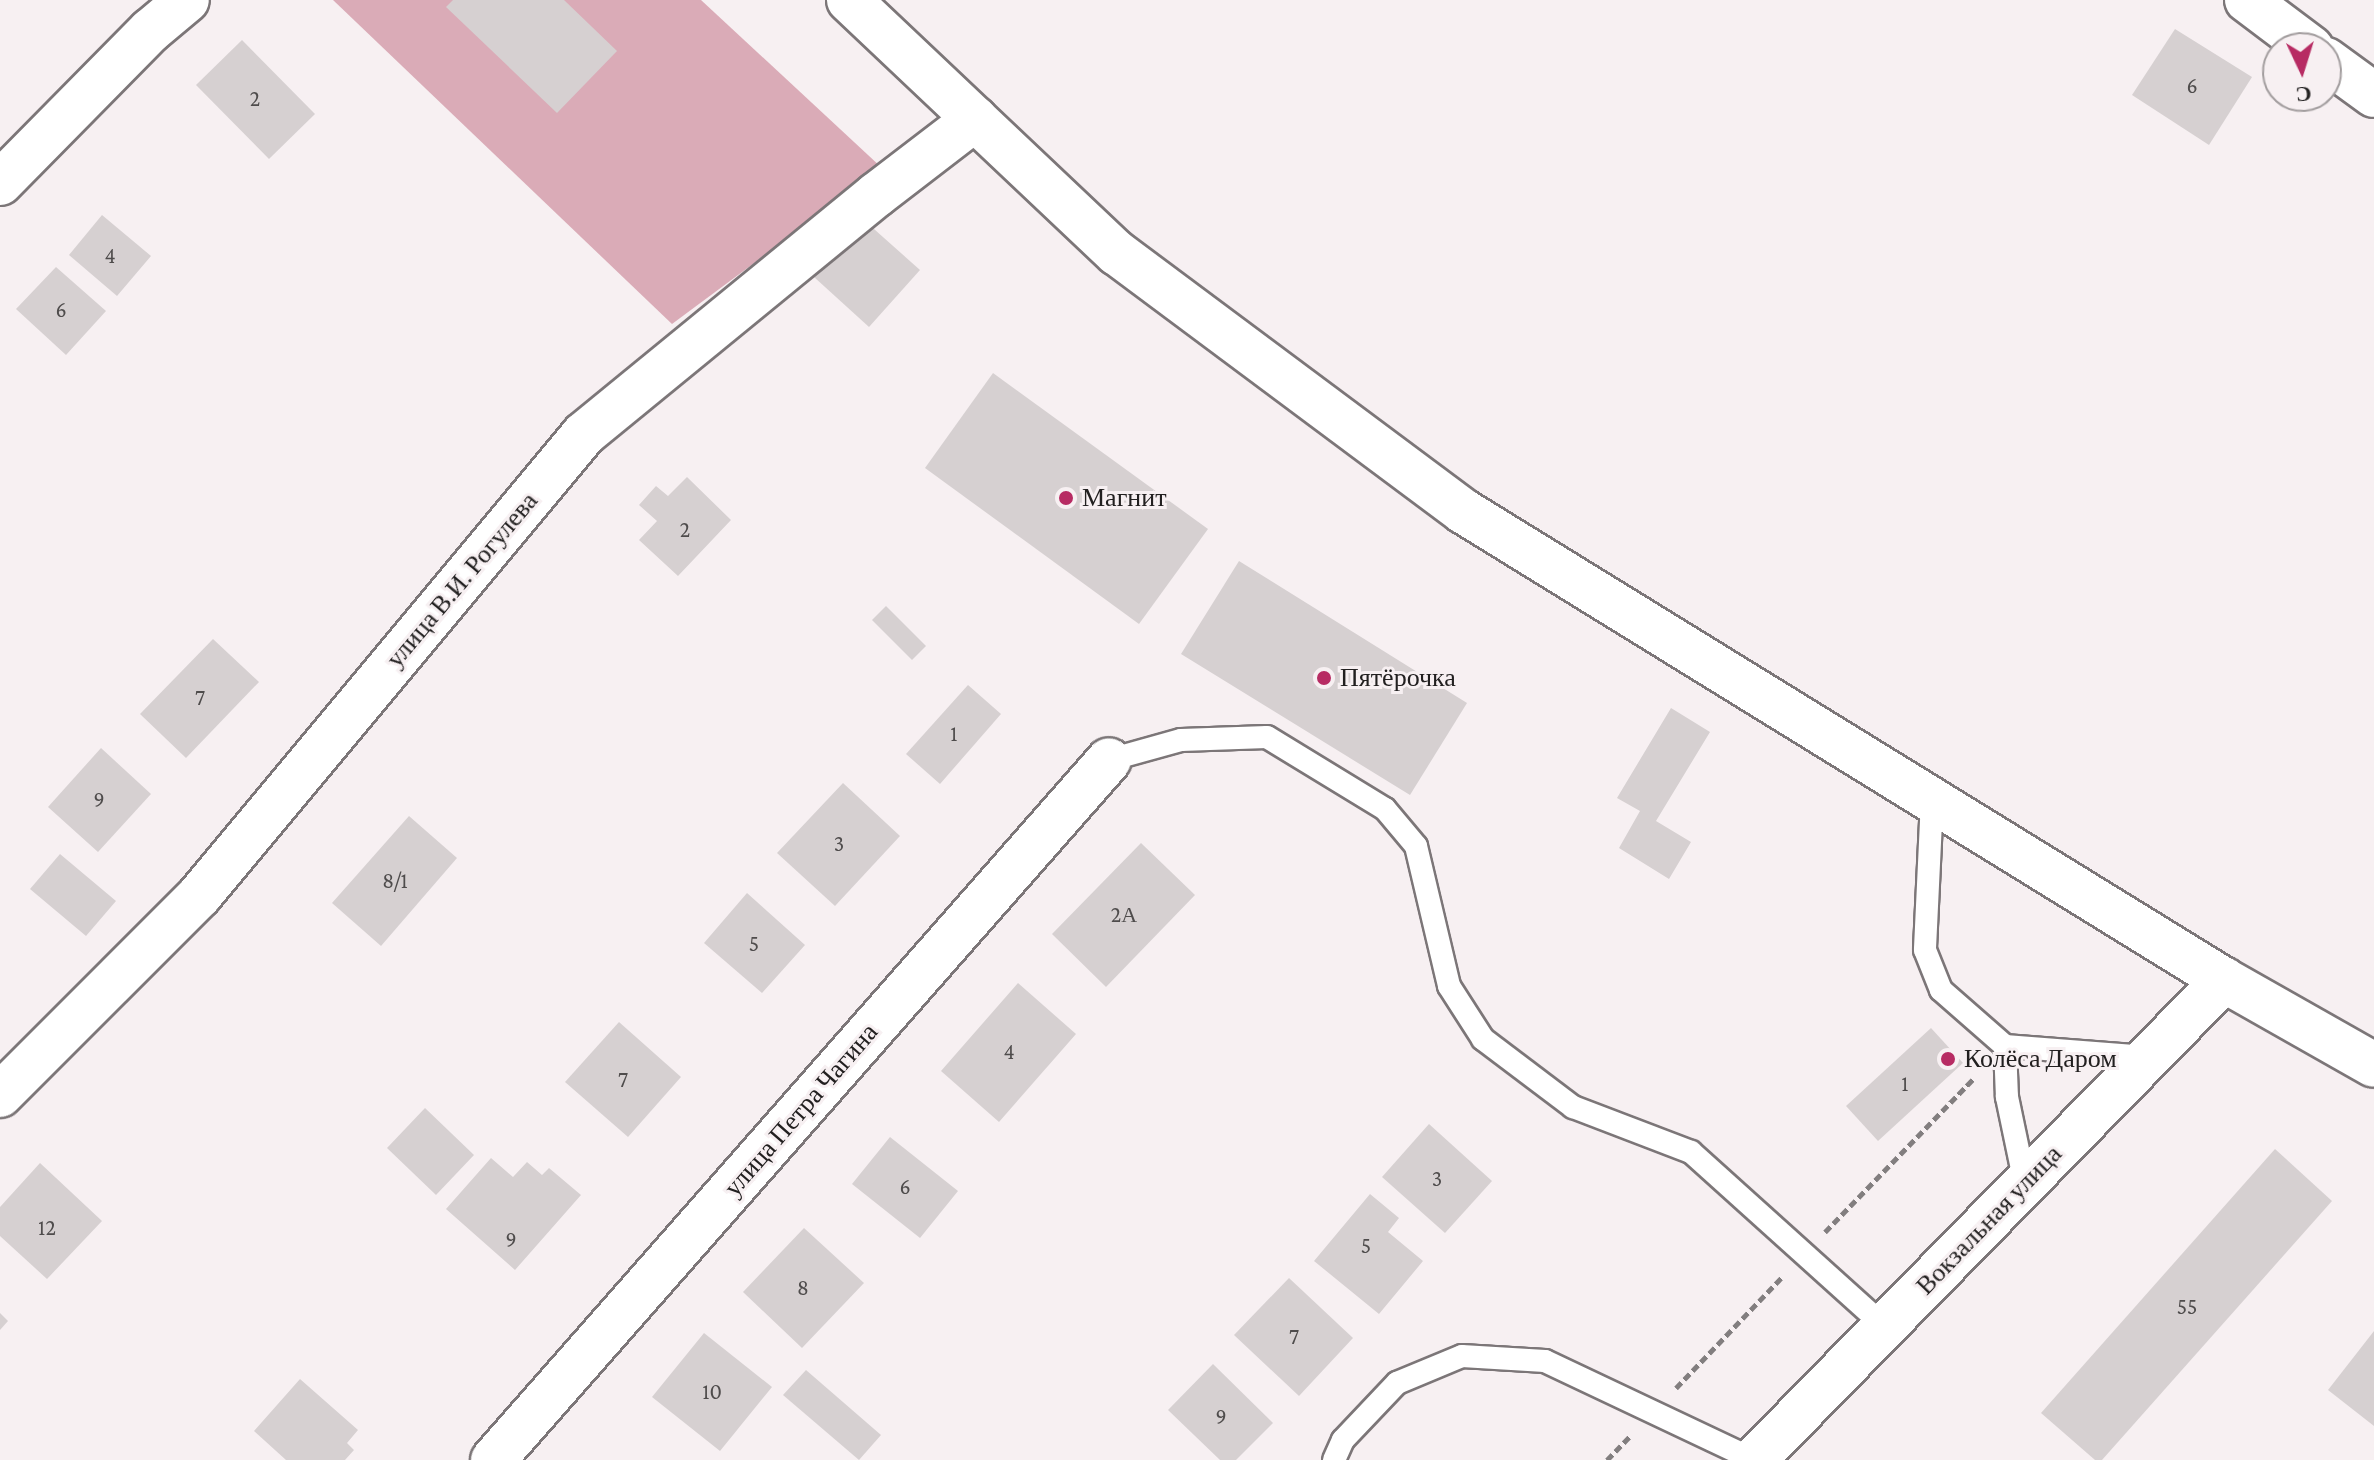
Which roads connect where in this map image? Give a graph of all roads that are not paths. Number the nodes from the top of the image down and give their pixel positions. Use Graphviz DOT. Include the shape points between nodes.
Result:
graph roads {
  1 [pos="187,0"];
  2 [pos="849,0"];
  3 [pos="2247,0"];
  4 [pos="2290,32"];
  5 [pos="2342,72"];
  6 [pos="2374,95"];
  7 [pos="975,119"];
  8 [pos="0,183"];
  9 [pos="1109,760"];
  10 [pos="1932,800"];
  11 [pos="2224,980"];
  12 [pos="2005,1046"];
  13 [pos="2147,1057"];
  14 [pos="2374,1065"];
  15 [pos="0,1095"];
  16 [pos="2025,1183"];
  17 [pos="1884,1326"];
  18 [pos="493,1460"];
  19 [pos="1334,1460"];
  20 [pos="1754,1460"];
  1 -- 8 [label="street"];
  2 -- 7 [label="street"];
  3 -- 4 [label="street"];
  5 -- 6 [label="street"];
  7 -- 10 [label="street" via="1117,253 1463,511"];
  7 -- 15 [label="street, улица В.И. Рогулева" via="584,434 199,896"];
  9 -- 17 [label="lane" via="1181,740 1267,737 1385,809 1416,846 1449,986 1483,1039 1573,1107 1691,1152"];
  9 -- 18 [label="street, улица Петра Чагина"];
  10 -- 11 [label="street"];
  10 -- 12 [label="lane" via="1925,950 1941,990"];
  11 -- 13 [label="street, Вокзальная улица"];
  11 -- 14 [label="street"];
  12 -- 13 [label="lane"];
  12 -- 16 [label="lane" via="2007,1097"];
  13 -- 16 [label="street, Вокзальная улица"];
  16 -- 17 [label="street, Вокзальная улица"];
  17 -- 20 [label="street, Вокзальная улица"];
  19 -- 20 [label="lane" via="1343,1440 1397,1383 1462,1356 1545,1361"];
}
